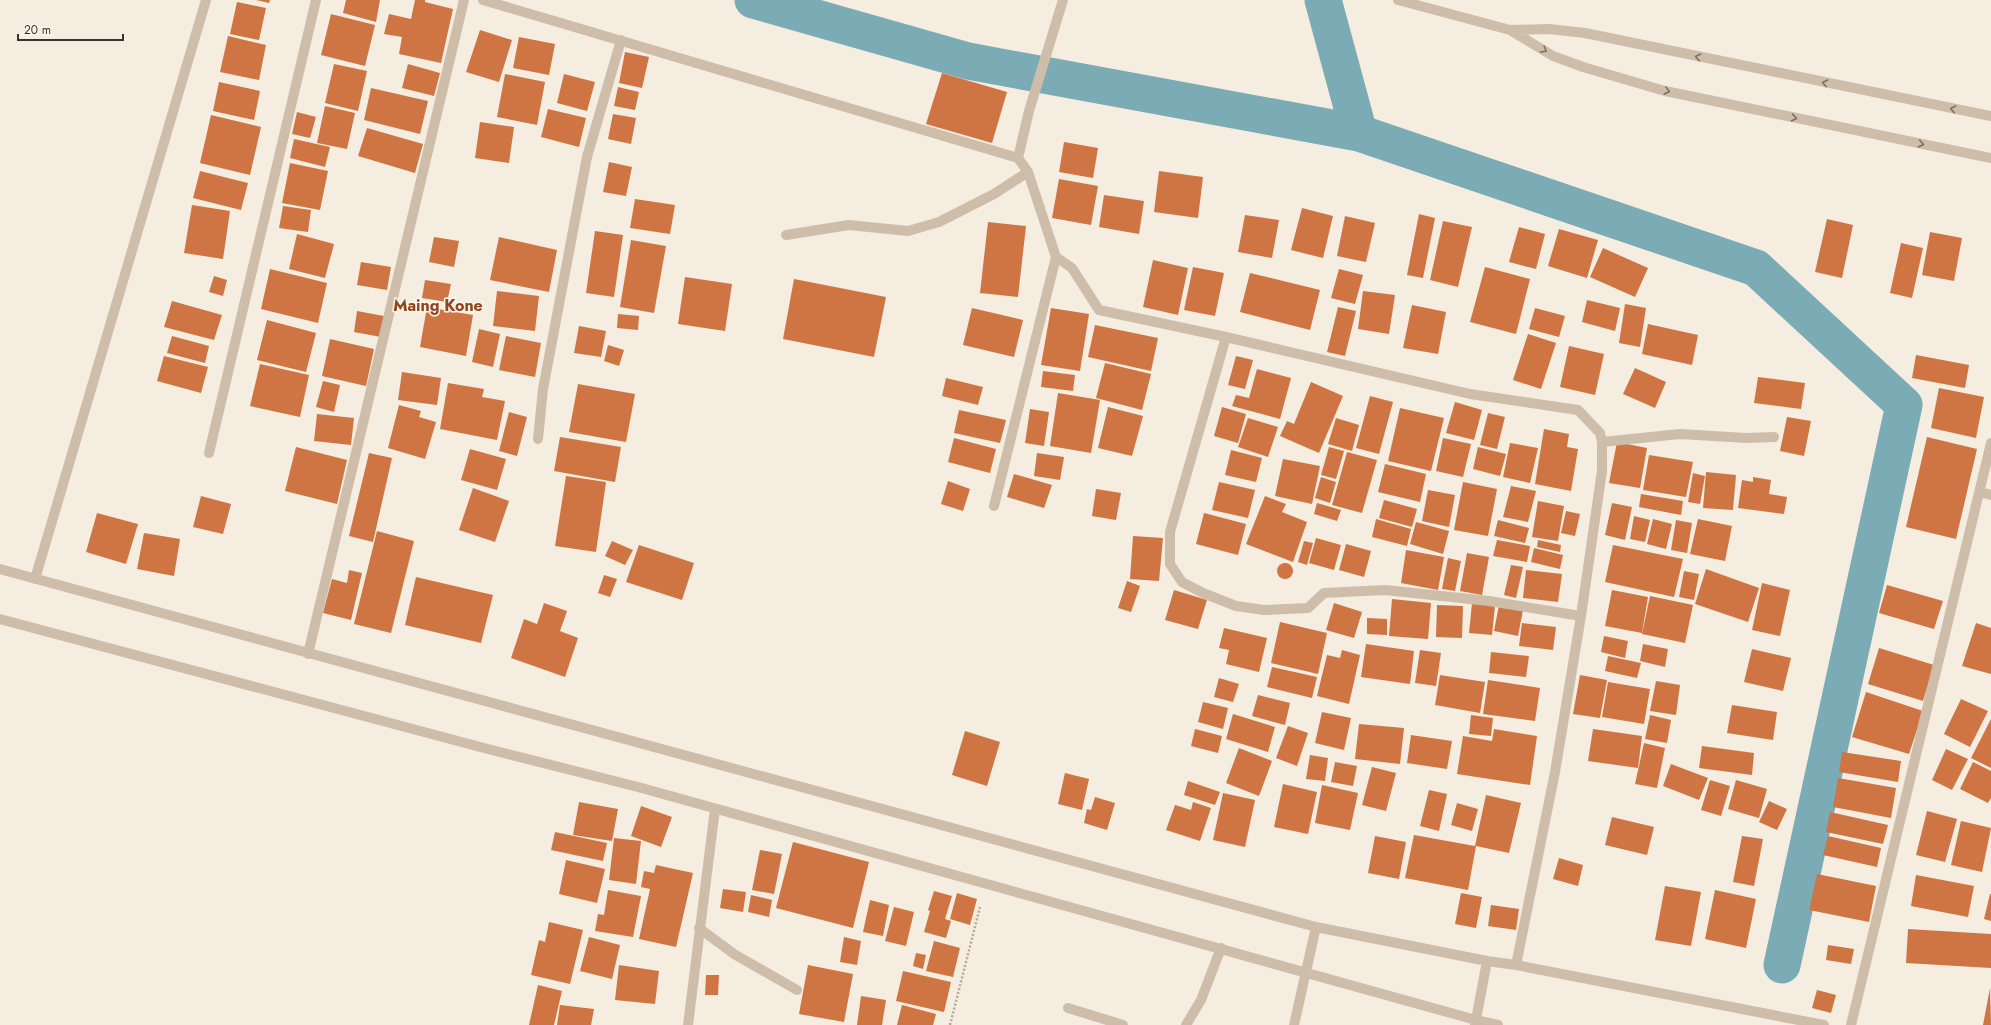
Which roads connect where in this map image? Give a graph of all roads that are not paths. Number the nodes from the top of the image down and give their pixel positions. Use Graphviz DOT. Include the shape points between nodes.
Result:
graph roads {
  1 [pos="206,0"];
  2 [pos="316,0"];
  3 [pos="464,0"];
  4 [pos="483,0"];
  5 [pos="1063,0"];
  6 [pos="1398,0"];
  7 [pos="1510,30"];
  8 [pos="621,40"];
  9 [pos="1991,116"];
  10 [pos="1018,158"];
  11 [pos="1991,158"];
  12 [pos="1028,172"];
  13 [pos="786,235"];
  14 [pos="1056,257"];
  15 [pos="1226,337"];
  16 [pos="1774,437"];
  17 [pos="538,439"];
  18 [pos="1602,442"];
  19 [pos="1991,443"];
  20 [pos="209,453"];
  21 [pos="1980,492"];
  22 [pos="1991,495"];
  23 [pos="994,506"];
  24 [pos="0,570"];
  25 [pos="35,579"];
  26 [pos="1582,616"];
  27 [pos="0,619"];
  28 [pos="308,654"];
  29 [pos="715,809"];
  30 [pos="1316,926"];
  31 [pos="699,928"];
  32 [pos="1221,948"];
  33 [pos="1487,962"];
  34 [pos="1516,965"];
  35 [pos="1307,973"];
  36 [pos="798,990"];
  37 [pos="1068,1008"];
  38 [pos="1475,1023"];
  39 [pos="688,1025"];
  40 [pos="1123,1025"];
  41 [pos="1186,1025"];
  42 [pos="1294,1025"];
  43 [pos="1498,1025"];
  44 [pos="1824,1025"];
  45 [pos="1851,1025"];
  1 -- 25 [label="street"];
  2 -- 20 [label="street"];
  3 -- 28 [label="street"];
  4 -- 8 [label="street"];
  5 -- 10 [label="street" via="1029,111"];
  6 -- 7 [label="street"];
  9 -- 7 [label="street, one-way" via="1585,33 1549,29"];
  7 -- 11 [label="street, one-way" via="1553,56 1665,91"];
  8 -- 10 [label="street"];
  8 -- 17 [label="street" via="587,157 543,389"];
  10 -- 12 [label="street"];
  12 -- 13 [label="street" via="994,194 939,222 908,232 849,225"];
  12 -- 14 [label="street"];
  14 -- 15 [label="street" via="1072,268 1099,310"];
  14 -- 23 [label="street"];
  15 -- 18 [label="street" via="1470,394 1578,410 1600,433"];
  15 -- 26 [label="street" via="1170,532 1170,564 1182,582 1236,606 1264,610 1308,608 1324,593 1385,590 1489,601"];
  16 -- 18 [label="street" via="1680,434"];
  18 -- 26 [label="street" via="1602,470"];
  19 -- 21 [label="street"];
  21 -- 22 [label="street"];
  21 -- 45 [label="street"];
  24 -- 25 [label="street"];
  25 -- 28 [label="street"];
  26 -- 34 [label="street" via="1555,772"];
  27 -- 29 [label="street"];
  28 -- 30 [label="street"];
  29 -- 31 [label="street"];
  29 -- 32 [label="street"];
  30 -- 33 [label="street"];
  30 -- 35 [label="street"];
  31 -- 36 [label="street" via="734,954"];
  31 -- 39 [label="street"];
  32 -- 35 [label="street"];
  32 -- 41 [label="street" via="1200,1000"];
  33 -- 34 [label="street"];
  33 -- 38 [label="street"];
  34 -- 44 [label="street"];
  35 -- 38 [label="street"];
  35 -- 42 [label="street"];
  37 -- 40 [label="street"];
  38 -- 43 [label="street"];
}
